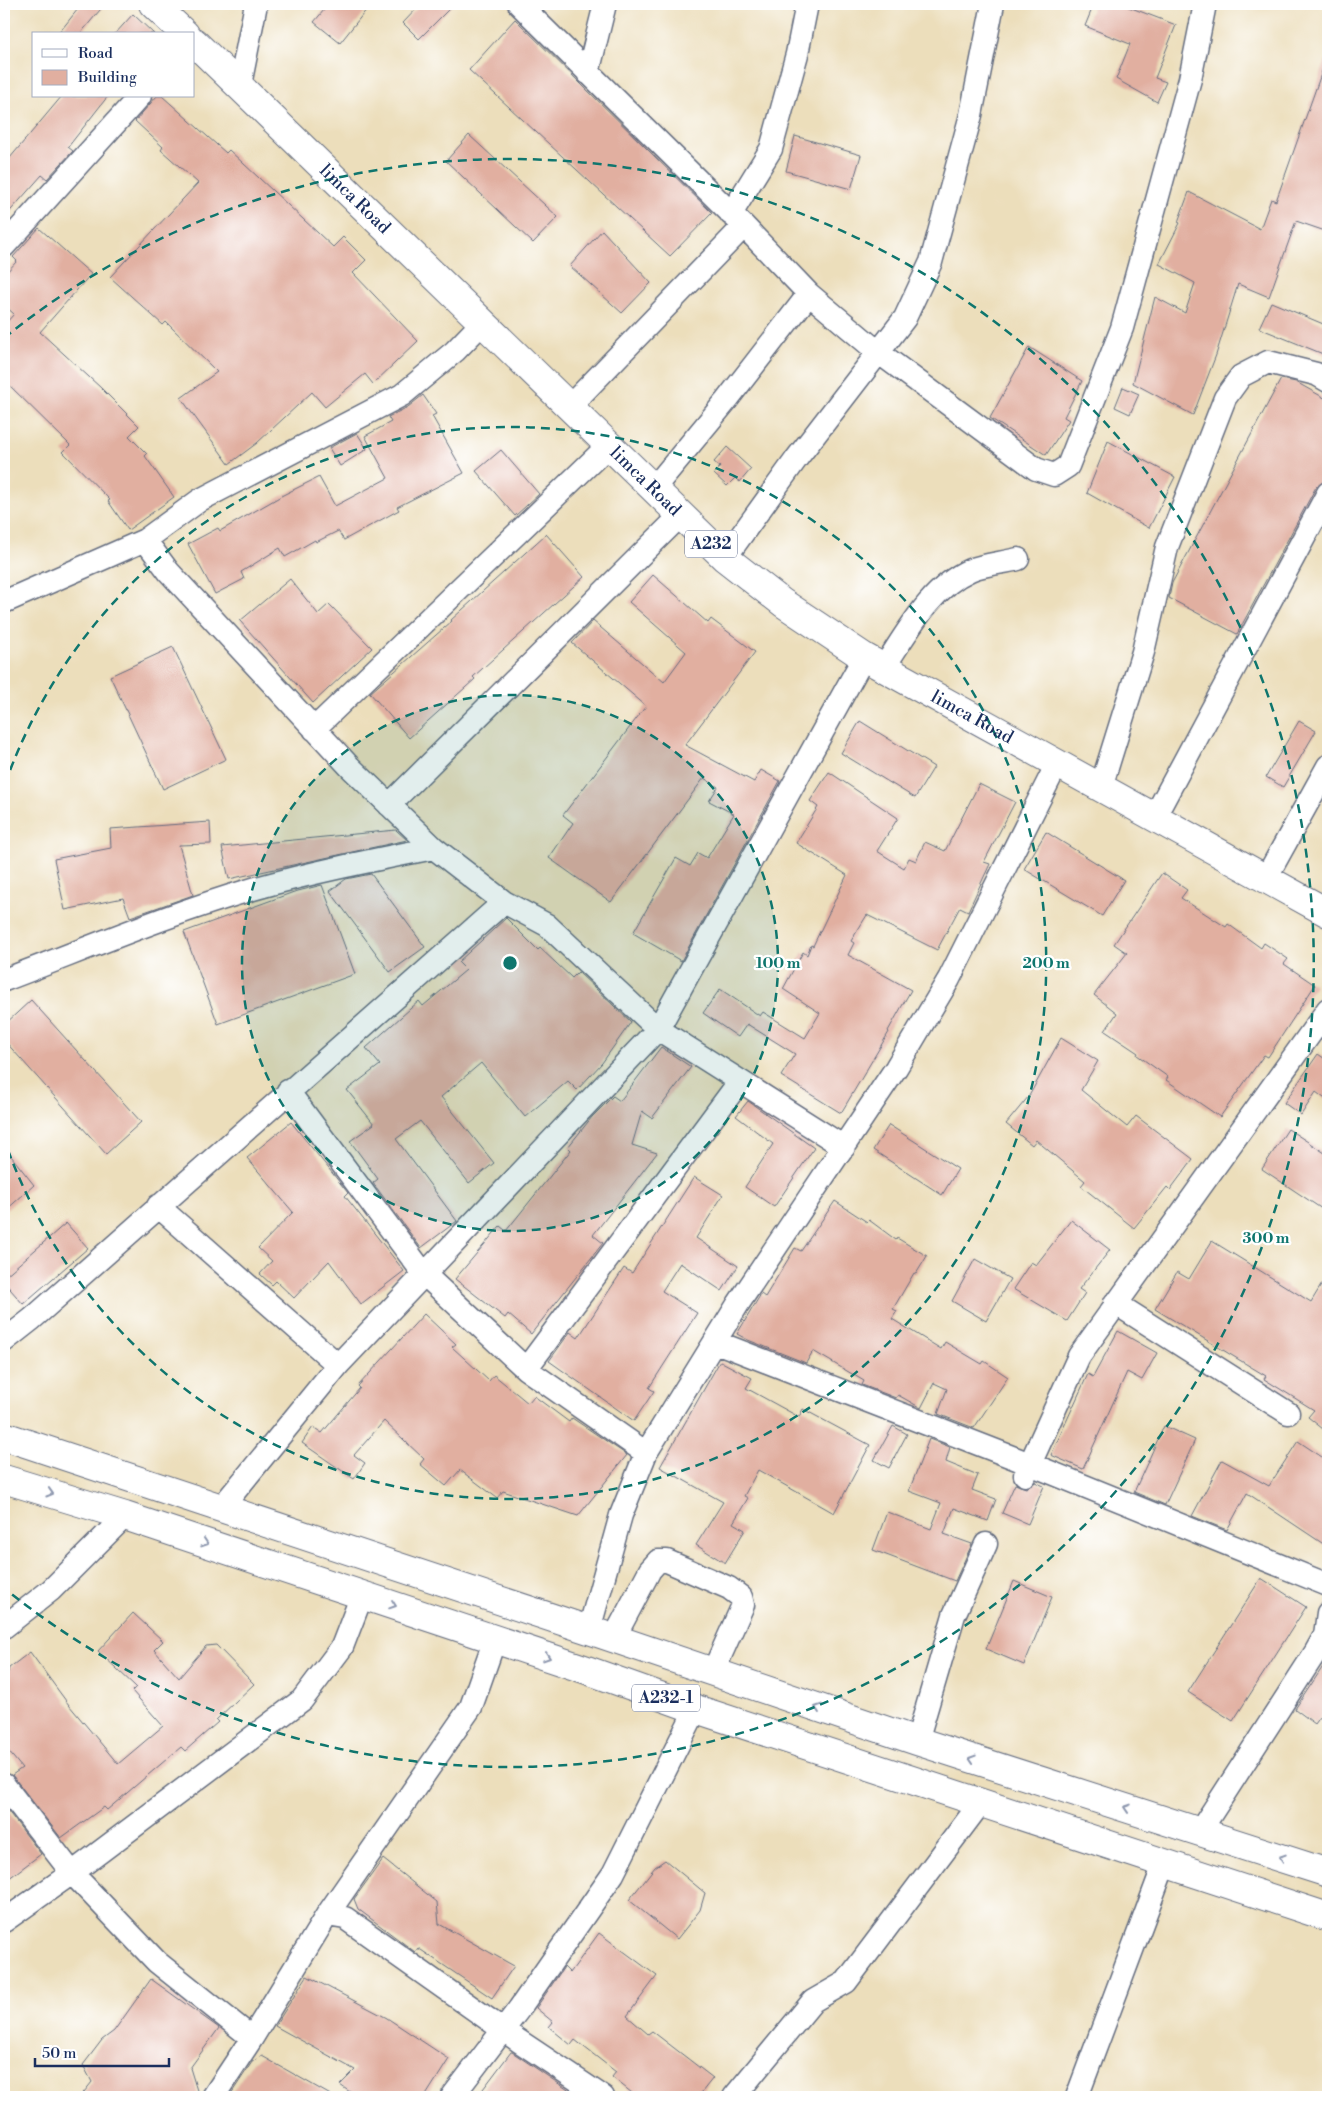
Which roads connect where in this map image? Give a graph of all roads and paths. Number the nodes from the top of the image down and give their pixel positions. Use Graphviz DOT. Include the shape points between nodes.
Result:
graph roads {
  1 [pos="153,4"];
  2 [pos="256,4"];
  3 [pos="519,4"];
  4 [pos="605,4"];
  5 [pos="806,4"];
  6 [pos="993,4"];
  7 [pos="1206,5"];
  8 [pos="183,32"];
  9 [pos="195,43"];
  10 [pos="588,72"];
  11 [pos="240,85"];
  12 [pos="138,98"];
  13 [pos="738,220"];
  14 [pos="4,246"];
  15 [pos="809,294"];
  16 [pos="483,322"];
  17 [pos="878,352"];
  18 [pos="1328,381"];
  19 [pos="569,407"];
  20 [pos="610,444"];
  21 [pos="654,488"];
  22 [pos="1328,493"];
  23 [pos="681,515"];
  24 [pos="145,540"];
  25 [pos="725,558"];
  26 [pos="1018,560"];
  27 [pos="4,602"];
  28 [pos="874,662"];
  29 [pos="314,729"];
  30 [pos="1057,764"];
  31 [pos="1328,766"];
  32 [pos="1101,787"];
  33 [pos="389,805"];
  34 [pos="1155,816"];
  35 [pos="434,848"];
  36 [pos="1266,878"];
  37 [pos="504,902"];
  38 [pos="1328,913"];
  39 [pos="4,980"];
  40 [pos="1328,1009"];
  41 [pos="658,1029"];
  42 [pos="740,1081"];
  43 [pos="288,1091"];
  44 [pos="844,1147"];
  45 [pos="158,1206"];
  46 [pos="424,1274"];
  47 [pos="1115,1303"];
  48 [pos="4,1341"];
  49 [pos="716,1342"];
  50 [pos="338,1365"];
  51 [pos="526,1369"];
  52 [pos="1288,1413"];
  53 [pos="4,1436"];
  54 [pos="646,1453"];
  55 [pos="1028,1470"];
  56 [pos="4,1479"];
  57 [pos="221,1508"];
  58 [pos="125,1516"];
  59 [pos="986,1544"];
  60 [pos="1328,1585"];
  61 [pos="362,1595"];
  62 [pos="1328,1613"];
  63 [pos="4,1628"];
  64 [pos="602,1634"];
  65 [pos="495,1640"];
  66 [pos="713,1672"];
  67 [pos="696,1709"];
  68 [pos="917,1741"];
  69 [pos="4,1785"];
  70 [pos="982,1801"];
  71 [pos="1200,1831"];
  72 [pos="1165,1862"];
  73 [pos="1328,1873"];
  74 [pos="72,1874"];
  75 [pos="327,1915"];
  76 [pos="1328,1917"];
  77 [pos="4,1921"];
  78 [pos="503,2029"];
  79 [pos="252,2038"];
  80 [pos="212,2097"];
  81 [pos="452,2097"];
  82 [pos="603,2097"];
  83 [pos="734,2097"];
  84 [pos="1078,2097"];
  1 -- 8 [label="main road"];
  2 -- 11 [label="street"];
  3 -- 10 [label="street"];
  4 -- 10 [label="street"];
  5 -- 13 [label="street" via="797,54 771,149"];
  6 -- 17 [label="street" via="971,115 930,262 905,318"];
  7 -- 17 [label="street" via="1190,79 1122,328 1068,466 1054,475 1036,470"];
  9 -- 11 [label="main road, limca Road / A232"];
  10 -- 13 [label="street"];
  11 -- 16 [label="main road, limca Road / A232"];
  12 -- 14 [label="street"];
  13 -- 15 [label="street"];
  13 -- 19 [label="street"];
  15 -- 17 [label="street"];
  15 -- 21 [label="street"];
  16 -- 19 [label="main road, limca Road / A232"];
  16 -- 24 [label="street" via="455,351 402,395 200,500"];
  17 -- 25 [label="street"];
  18 -- 32 [label="street" via="1316,374 1268,362 1241,376 1225,398 1167,547 1144,652"];
  19 -- 20 [label="main road, limca Road / A232"];
  20 -- 21 [label="main road, limca Road / A232"];
  20 -- 29 [label="street"];
  21 -- 23 [label="main road, limca Road / A232"];
  22 -- 34 [label="street"];
  23 -- 25 [label="main road, limca Road / A232"];
  23 -- 33 [label="street"];
  24 -- 27 [label="street"];
  24 -- 29 [label="street" via="169,572"];
  25 -- 28 [label="main road, limca Road / A232" via="783,603"];
  26 -- 28 [label="street" via="970,570 953,581"];
  28 -- 30 [label="main road, limca Road / A232"];
  28 -- 41 [label="street"];
  29 -- 33 [label="street"];
  30 -- 32 [label="main road, limca Road / A232"];
  30 -- 44 [label="street" via="949,979"];
  31 -- 36 [label="street"];
  32 -- 34 [label="main road, limca Road / A232"];
  33 -- 35 [label="street"];
  34 -- 36 [label="main road, limca Road / A232"];
  35 -- 37 [label="street"];
  35 -- 39 [label="street" via="315,872 252,890"];
  36 -- 38 [label="main road, limca Road / A232"];
  37 -- 41 [label="street" via="547,925"];
  37 -- 43 [label="street"];
  40 -- 47 [label="street"];
  41 -- 42 [label="street"];
  41 -- 46 [label="street"];
  42 -- 44 [label="street"];
  42 -- 51 [label="street"];
  43 -- 45 [label="street"];
  43 -- 46 [label="street"];
  44 -- 49 [label="street"];
  45 -- 48 [label="street"];
  45 -- 50 [label="street"];
  46 -- 50 [label="street"];
  46 -- 51 [label="street"];
  47 -- 52 [label="street"];
  47 -- 55 [label="street" via="1079,1356"];
  49 -- 54 [label="street"];
  49 -- 55 [label="street"];
  50 -- 57 [label="street"];
  51 -- 54 [label="street"];
  53 -- 57 [label="main road, A232-1"];
  54 -- 64 [label="street" via="621,1516"];
  55 -- 60 [label="street"];
  56 -- 58 [label="main road, A232-1, one-way"];
  57 -- 64 [label="main road, A232-1"];
  58 -- 61 [label="main road, A232-1, one-way"];
  58 -- 63 [label="street" via="51,1590"];
  59 -- 68 [label="street" via="954,1615"];
  61 -- 65 [label="main road, A232-1, one-way"];
  61 -- 74 [label="street" via="342,1646 308,1694"];
  62 -- 71 [label="street" via="1325,1635 1315,1653"];
  64 -- 66 [label="main road, A232-1"];
  64 -- 66 [label="street" via="658,1561 668,1561 730,1588 741,1597 743,1605"];
  65 -- 67 [label="main road, A232-1, one-way"];
  65 -- 75 [label="street" via="471,1706"];
  68 -- 66 [label="main road, A232-1, one-way"];
  67 -- 70 [label="main road, A232-1"];
  67 -- 78 [label="street" via="613,1874"];
  71 -- 68 [label="main road, A232-1, one-way"];
  69 -- 74 [label="street"];
  70 -- 72 [label="main road, A232-1"];
  70 -- 83 [label="street" via="846,1982 813,2001"];
  73 -- 71 [label="main road, A232-1, one-way"];
  72 -- 76 [label="main road, A232-1"];
  72 -- 84 [label="street"];
  74 -- 77 [label="street"];
  74 -- 79 [label="street" via="157,1962"];
  75 -- 78 [label="street" via="345,1918"];
  75 -- 79 [label="street"];
  78 -- 81 [label="street"];
  78 -- 82 [label="street"];
  79 -- 80 [label="street"];
}
